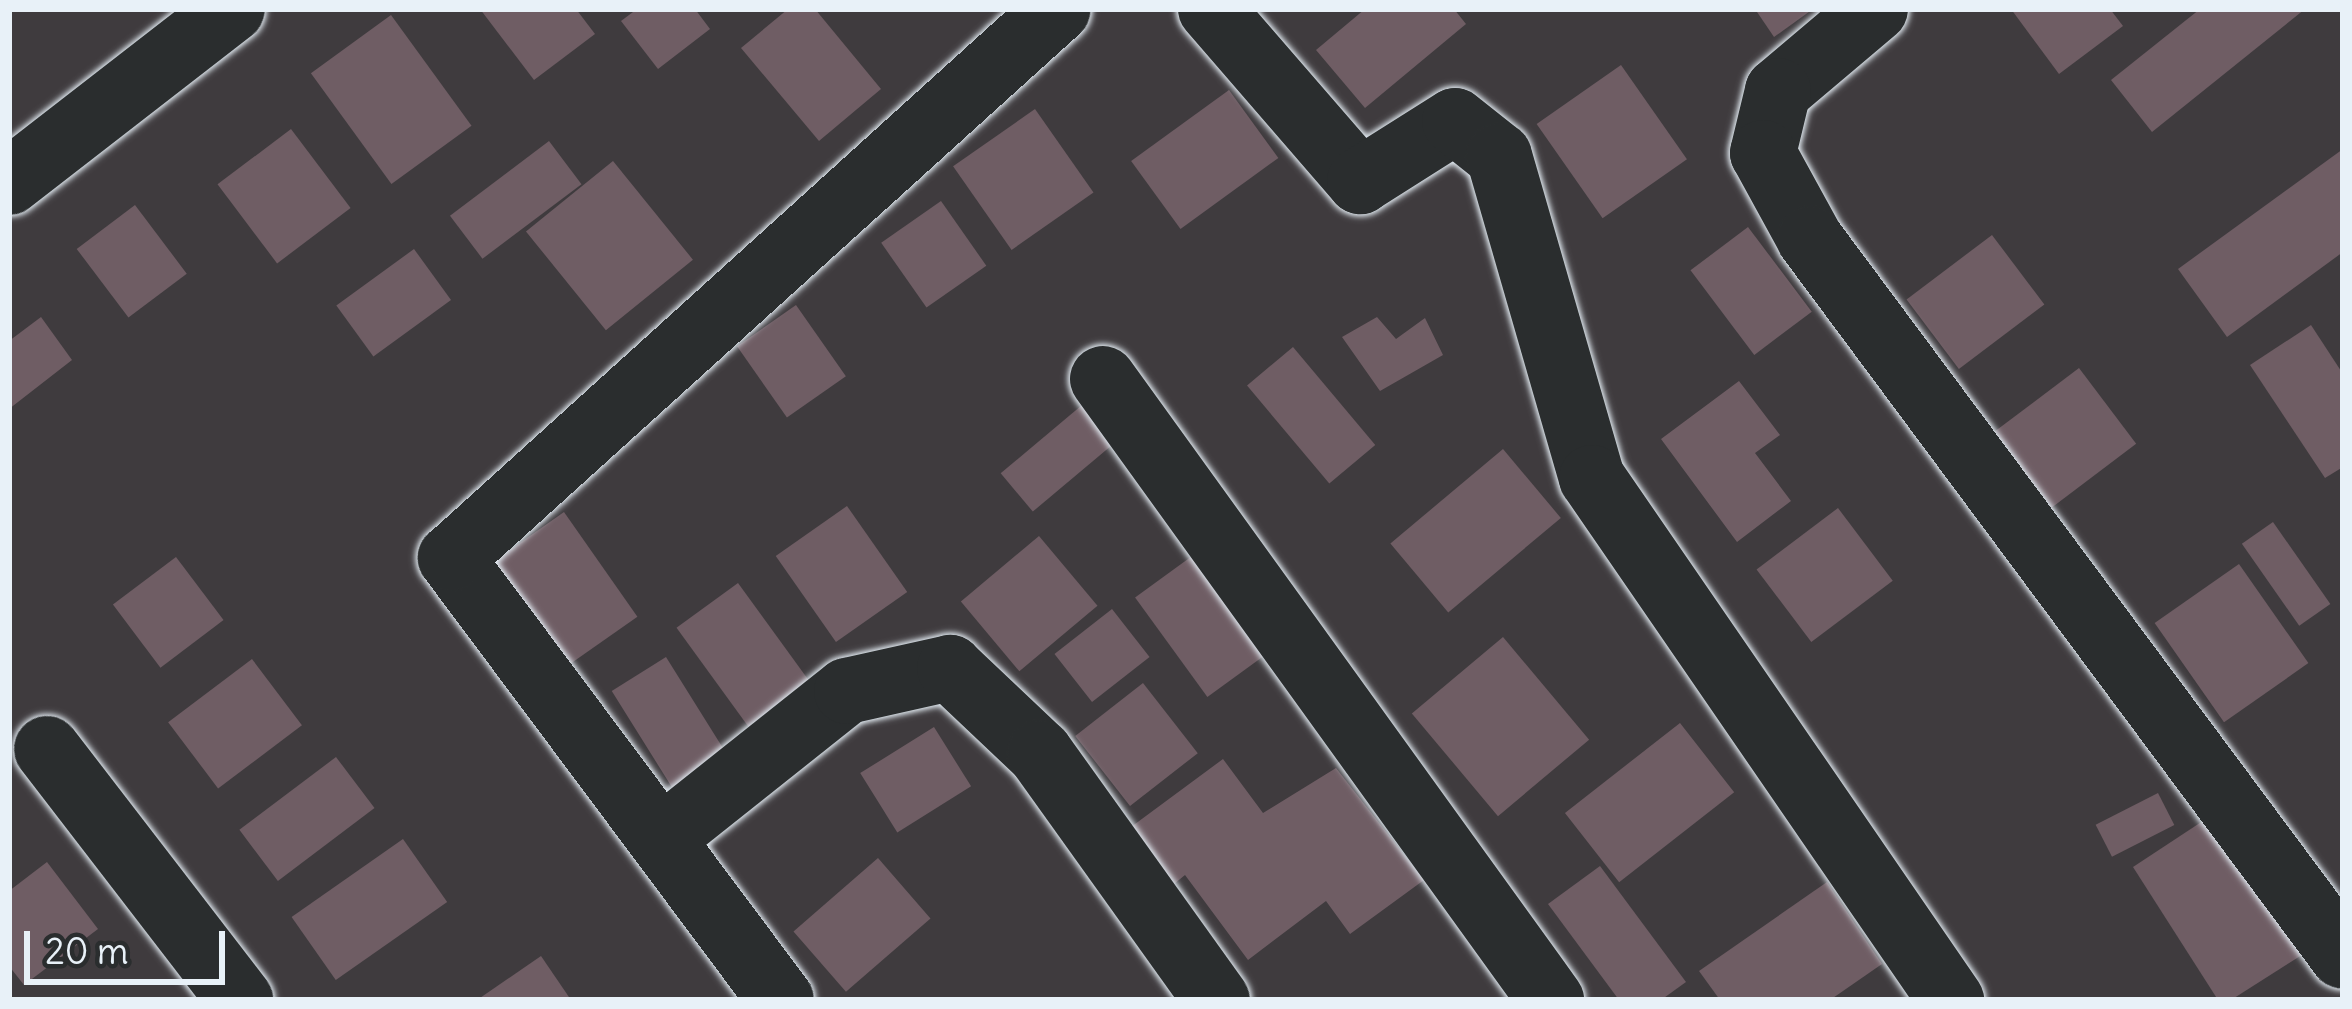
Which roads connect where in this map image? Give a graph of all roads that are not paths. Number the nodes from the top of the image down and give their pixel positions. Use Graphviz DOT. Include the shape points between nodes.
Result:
graph roads {
  1 [pos="232,9"];
  2 [pos="1058,9"];
  3 [pos="1211,9"];
  4 [pos="1875,9"];
  5 [pos="9,182"];
  6 [pos="1103,379"];
  7 [pos="47,748"];
  8 [pos="662,838"];
  9 [pos="2343,956"];
  10 [pos="240,1000"];
  11 [pos="781,1000"];
  12 [pos="1217,1000"];
  13 [pos="1551,1000"];
  14 [pos="1951,1000"];
  1 -- 5 [label="street"];
  2 -- 8 [label="street" via="451,558"];
  3 -- 14 [label="street" via="1360,181 1456,121 1499,157 1592,478"];
  4 -- 9 [label="street" via="1778,91 1763,153 1810,239"];
  6 -- 13 [label="street"];
  7 -- 10 [label="street"];
  8 -- 11 [label="street"];
  8 -- 12 [label="street" via="847,692 950,668 1040,753"];
}
